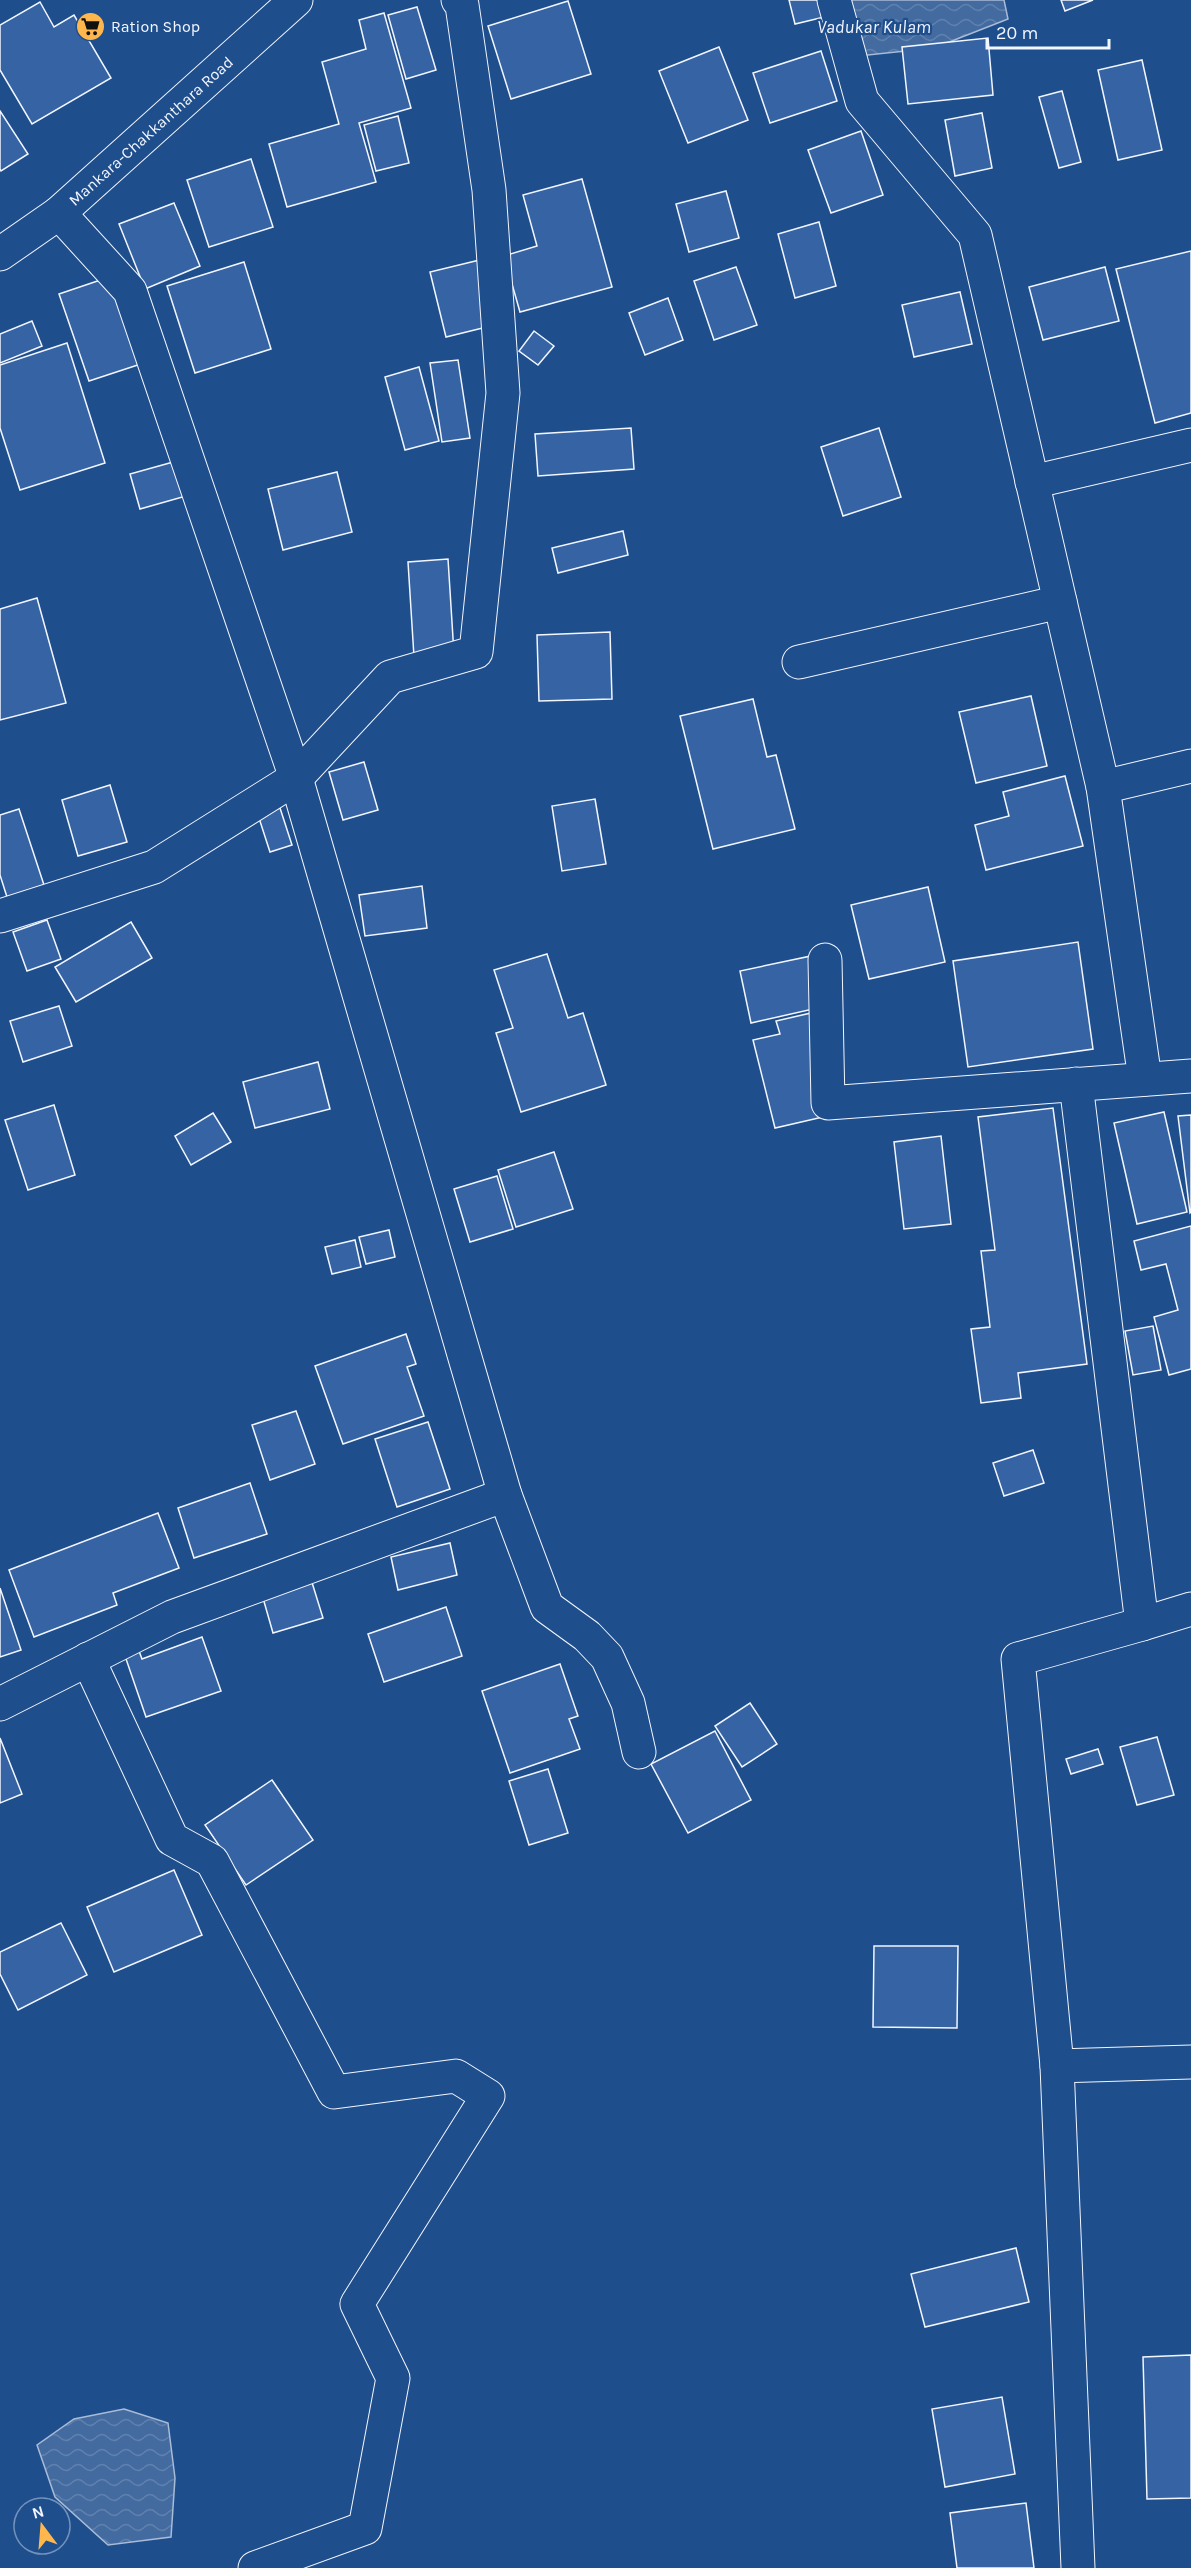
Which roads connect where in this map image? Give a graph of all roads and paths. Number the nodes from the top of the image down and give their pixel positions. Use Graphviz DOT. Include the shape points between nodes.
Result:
graph roads {
  1 [pos="296,0"];
  2 [pos="458,0"];
  3 [pos="834,0"];
  4 [pos="59,213"];
  5 [pos="0,254"];
  6 [pos="1191,445"];
  7 [pos="1032,482"];
  8 [pos="1060,602"];
  9 [pos="799,662"];
  10 [pos="1191,766"];
  11 [pos="296,778"];
  12 [pos="1103,787"];
  13 [pos="0,916"];
  14 [pos="825,960"];
  15 [pos="1191,1076"];
  16 [pos="1145,1079"];
  17 [pos="1076,1084"];
  18 [pos="505,1495"];
  19 [pos="1191,1610"];
  20 [pos="1142,1624"];
  21 [pos="88,1659"];
  22 [pos="0,1704"];
  23 [pos="639,1752"];
  24 [pos="1191,2062"];
  25 [pos="1057,2066"];
  26 [pos="255,2568"];
  27 [pos="1078,2568"];
  1 -- 4 [label="street, Mankara-Chakkanthara Road"];
  2 -- 11 [label="street" via="462,5 489,190 503,393 476,652 390,677"];
  3 -- 7 [label="street" via="862,101 975,235"];
  4 -- 5 [label="street, Mankara-Chakkanthara Road"];
  4 -- 11 [label="street" via="130,291"];
  6 -- 7 [label="street"];
  7 -- 8 [label="street"];
  8 -- 9 [label="street"];
  8 -- 12 [label="street"];
  10 -- 12 [label="street"];
  11 -- 13 [label="street" via="154,867"];
  11 -- 18 [label="street"];
  12 -- 16 [label="street"];
  14 -- 17 [label="street" via="828,1103"];
  15 -- 16 [label="street"];
  16 -- 17 [label="street"];
  17 -- 20 [label="street"];
  18 -- 21 [label="street" via="172,1617"];
  18 -- 23 [label="street" via="547,1607 587,1636 607,1657 628,1703"];
  19 -- 20 [label="street"];
  20 -- 25 [label="street" via="1018,1659"];
  21 -- 22 [label="street"];
  21 -- 26 [label="street" via="172,1839 212,1861 334,2092 456,2076 488,2096 357,2304 393,2378 365,2528"];
  24 -- 25 [label="street"];
  25 -- 27 [label="street"];
}
